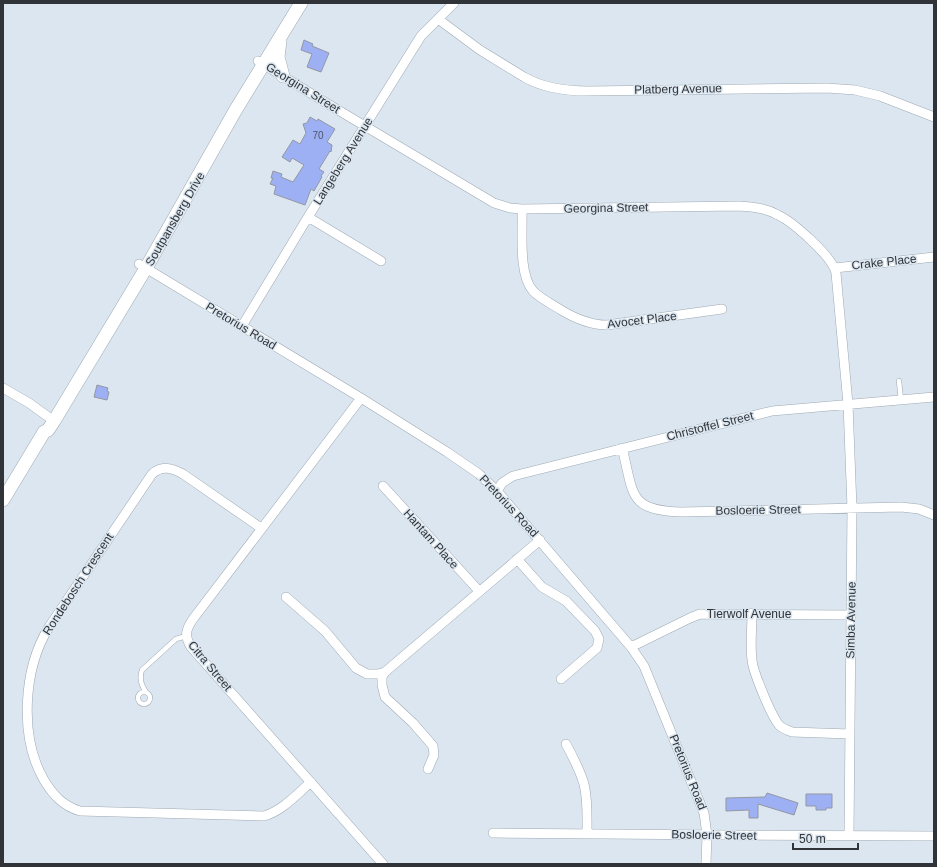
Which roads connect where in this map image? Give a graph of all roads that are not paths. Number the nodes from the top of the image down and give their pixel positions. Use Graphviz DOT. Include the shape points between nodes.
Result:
graph roads {
  1 [pos="296,3"];
  2 [pos="301,3"];
  3 [pos="454,3"];
  4 [pos="438,19"];
  5 [pos="281,36"];
  6 [pos="261,62"];
  7 [pos="283,76"];
  8 [pos="934,117"];
  9 [pos="365,126"];
  10 [pos="522,209"];
  11 [pos="308,217"];
  12 [pos="934,257"];
  13 [pos="381,261"];
  14 [pos="143,266"];
  15 [pos="835,268"];
  16 [pos="722,309"];
  17 [pos="242,326"];
  18 [pos="899,381"];
  19 [pos="3,388"];
  20 [pos="934,397"];
  21 [pos="361,398"];
  22 [pos="901,400"];
  23 [pos="848,404"];
  24 [pos="52,419"];
  25 [pos="622,448"];
  26 [pos="384,486"];
  27 [pos="497,491"];
  28 [pos="3,500"];
  29 [pos="852,508"];
  30 [pos="934,515"];
  31 [pos="262,528"];
  32 [pos="540,540"];
  33 [pos="517,559"];
  34 [pos="479,592"];
  35 [pos="286,597"];
  36 [pos="752,614"];
  37 [pos="851,615"];
  38 [pos="186,636"];
  39 [pos="631,647"];
  40 [pos="385,672"];
  41 [pos="561,679"];
  42 [pos="146,692"];
  43 [pos="850,734"];
  44 [pos="566,744"];
  45 [pos="428,769"];
  46 [pos="311,782"];
  47 [pos="493,833"];
  48 [pos="587,834"];
  49 [pos="707,835"];
  50 [pos="849,835"];
  51 [pos="934,836"];
  52 [pos="383,864"];
  53 [pos="706,864"];
  1 -- 6 [label="street, Soutpansberg Drive" via="275,32"];
  2 -- 5 [label="street, Soutpansberg Drive"];
  3 -- 4 [label="street, Langeberg Avenue"];
  4 -- 8 [label="street, Platberg Avenue" via="480,50 524,77 558,89 846,89 880,96"];
  4 -- 9 [label="street, Langeberg Avenue" via="421,36"];
  5 -- 6 [label="street, Soutpansberg Drive"];
  5 -- 7 [label="street" via="278,57"];
  6 -- 7 [label="street, Georgina Street"];
  6 -- 14 [label="street, Soutpansberg Drive" via="229,107"];
  7 -- 9 [label="street, Georgina Street"];
  9 -- 10 [label="street, Georgina Street" via="494,203"];
  9 -- 11 [label="street, Langeberg Avenue"];
  10 -- 15 [label="street, Georgina Street" via="739,206 762,208 791,223 813,242"];
  10 -- 16 [label="street, Avocet Place" via="524,272 530,285 539,296 577,319 608,325"];
  11 -- 13 [label="street"];
  11 -- 17 [label="street, Langeberg Avenue"];
  12 -- 15 [label="street, Crake Place"];
  14 -- 17 [label="street, Pretorius Road"];
  14 -- 24 [label="street, Soutpansberg Drive"];
  15 -- 23 [label="street"];
  17 -- 21 [label="street, Pretorius Road"];
  18 -- 22 [label="lane"];
  19 -- 24 [label="street"];
  20 -- 22 [label="street, Christoffel Street"];
  21 -- 27 [label="street, Pretorius Road" via="472,468"];
  21 -- 31 [label="street, Citra Street"];
  22 -- 23 [label="street, Christoffel Street"];
  23 -- 25 [label="street, Christoffel Street" via="766,412"];
  23 -- 29 [label="street, Simba Avenue"];
  24 -- 28 [label="street, Soutpansberg Drive" via="44,428"];
  25 -- 27 [label="street, Christoffel Street" via="508,478"];
  25 -- 29 [label="street, Bosloerie Street" via="632,492 637,500 655,510 682,512"];
  26 -- 34 [label="street, Hantam Place"];
  27 -- 32 [label="street, Pretorius Road"];
  29 -- 30 [label="street, Bosloerie Street" via="901,507 919,509"];
  29 -- 37 [label="street, Simba Avenue"];
  31 -- 38 [label="street, Citra Street" via="193,619 186,630"];
  31 -- 46 [label="street, Rondebosch Crescent" via="176,470 156,470 44,634 36,654 28,694 30,746 41,775 51,791 64,804 80,811 264,816 283,806"];
  32 -- 33 [label="street"];
  32 -- 39 [label="street, Pretorius Road"];
  33 -- 34 [label="street"];
  33 -- 41 [label="street" via="542,587 569,603 598,635 597,648"];
  34 -- 40 [label="street"];
  35 -- 40 [label="street" via="325,631 356,668 367,674"];
  36 -- 37 [label="street, Tierwolf Avenue"];
  36 -- 39 [label="street, Tierwolf Avenue" via="696,615"];
  36 -- 43 [label="street" via="753,666 778,724 792,732"];
  37 -- 43 [label="street, Simba Avenue"];
  38 -- 42 [label="lane" via="176,639 142,670 140,680"];
  38 -- 46 [label="street, Citra Street" via="191,646"];
  39 -- 49 [label="street, Pretorius Road" via="644,666 702,804"];
  40 -- 45 [label="street" via="382,685 385,697 433,746 434,756"];
  43 -- 50 [label="street, Simba Avenue"];
  44 -- 48 [label="street" via="584,784"];
  46 -- 52 [label="street, Citra Street"];
  47 -- 48 [label="street, Bosloerie Street"];
  48 -- 49 [label="street, Bosloerie Street"];
  49 -- 50 [label="street, Bosloerie Street"];
  49 -- 53 [label="street, Pretorius Road"];
  50 -- 51 [label="street, Bosloerie Street"];
}
